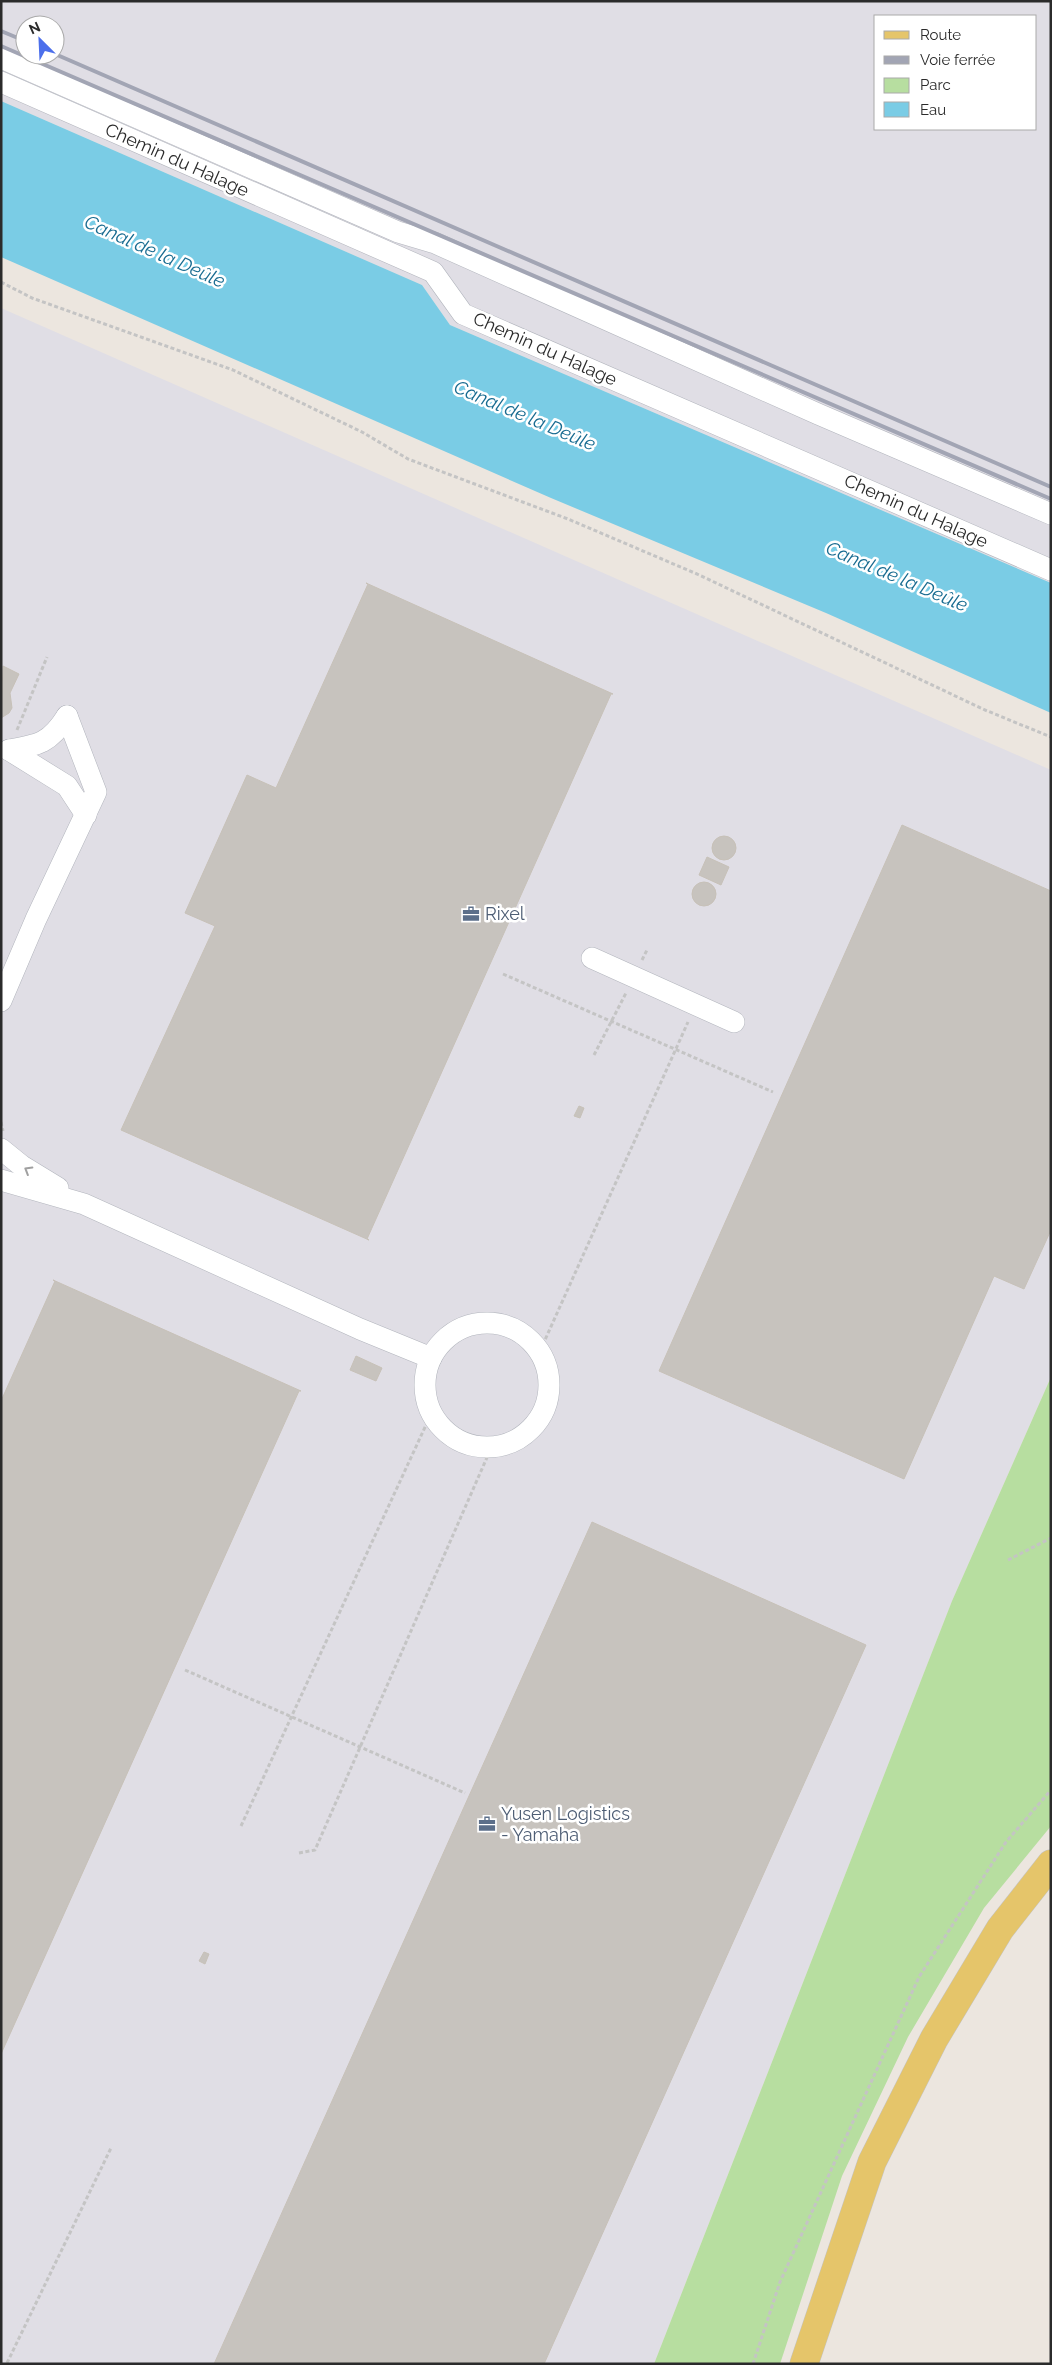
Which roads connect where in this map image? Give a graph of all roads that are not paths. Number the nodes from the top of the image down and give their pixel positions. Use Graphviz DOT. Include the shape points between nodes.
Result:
graph roads {
  1 [pos="1,58"];
  2 [pos="1,82"];
  3 [pos="1051,514"];
  4 [pos="1051,570"];
  5 [pos="86,815"];
  6 [pos="592,958"];
  7 [pos="1,1001"];
  8 [pos="734,1022"];
  9 [pos="1,1149"];
  10 [pos="1,1180"];
  11 [pos="84,1204"];
  12 [pos="431,1358"];
  13 [pos="1051,1864"];
  14 [pos="804,2364"];
  1 -- 3 [label="street" via="398,232 435,243"];
  2 -- 4 [label="street, Chemin du Halage" via="433,272 463,314"];
  5 -- 5 [label="street" via="96,792 67,716 56,733 38,746 9,750 67,786"];
  5 -- 7 [label="street"];
  6 -- 8 [label="street"];
  11 -- 9 [label="street, one-way" via="22,1166"];
  10 -- 11 [label="street"];
  11 -- 12 [label="street"];
  12 -- 12 [label="street" via="425,1391 432,1412 446,1432 462,1441 478,1446 500,1446 516,1440 535,1424 545,1408 550,1388 548,1371 540,1351 524,1334 508,1326 489,1322 473,1324 451,1334"];
  13 -- 14 [label="main road" via="1000,1929 934,2039 872,2162"];
}
